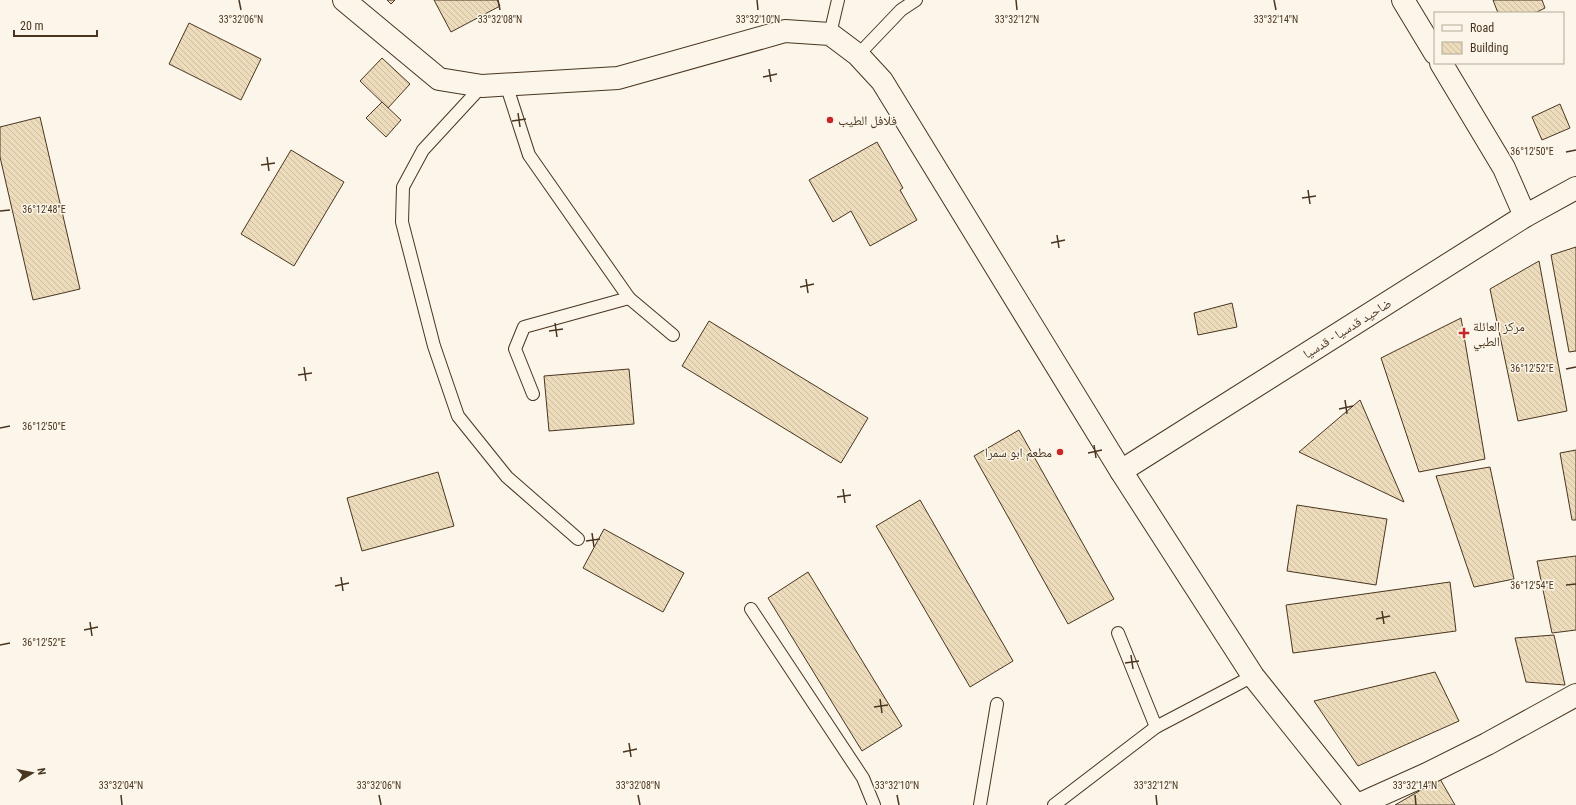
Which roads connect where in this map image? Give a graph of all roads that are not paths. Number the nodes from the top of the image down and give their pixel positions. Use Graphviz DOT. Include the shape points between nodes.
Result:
graph roads {
  1 [pos="344,0"];
  2 [pos="838,0"];
  3 [pos="916,0"];
  4 [pos="1403,0"];
  5 [pos="830,34"];
  6 [pos="1434,51"];
  7 [pos="858,55"];
  8 [pos="1442,64"];
  9 [pos="506,84"];
  10 [pos="482,86"];
  11 [pos="1576,188"];
  12 [pos="1525,216"];
  13 [pos="629,298"];
  14 [pos="673,335"];
  15 [pos="533,394"];
  16 [pos="1121,471"];
  17 [pos="578,539"];
  18 [pos="751,609"];
  19 [pos="1118,633"];
  20 [pos="1253,676"];
  21 [pos="1576,695"];
  22 [pos="997,704"];
  23 [pos="1156,727"];
  24 [pos="874,805"];
  25 [pos="980,805"];
  26 [pos="1054,805"];
  27 [pos="1357,805"];
  1 -- 10 [label="main road" via="439,79"];
  2 -- 5 [label="lane"];
  3 -- 7 [label="lane" via="901,10"];
  4 -- 6 [label="main road"];
  5 -- 7 [label="main road"];
  5 -- 9 [label="main road" via="786,31 618,78"];
  7 -- 16 [label="main road" via="882,81"];
  8 -- 12 [label="main road" via="1504,168"];
  9 -- 10 [label="main road"];
  9 -- 13 [label="lane" via="529,155"];
  10 -- 17 [label="lane" via="423,150 403,187 402,222 434,346 458,416 507,477"];
  11 -- 12 [label="main road, ضاحيد قدسيا - قدسيا"];
  12 -- 16 [label="main road, ضاحيد قدسيا - قدسيا"];
  13 -- 14 [label="lane"];
  13 -- 15 [label="lane" via="524,327 515,348"];
  16 -- 20 [label="main road"];
  18 -- 24 [label="lane" via="863,778"];
  19 -- 23 [label="lane"];
  20 -- 23 [label="lane"];
  20 -- 27 [label="main road"];
  21 -- 27 [label="main road" via="1488,744"];
  22 -- 25 [label="lane"];
  23 -- 26 [label="lane"];
}
